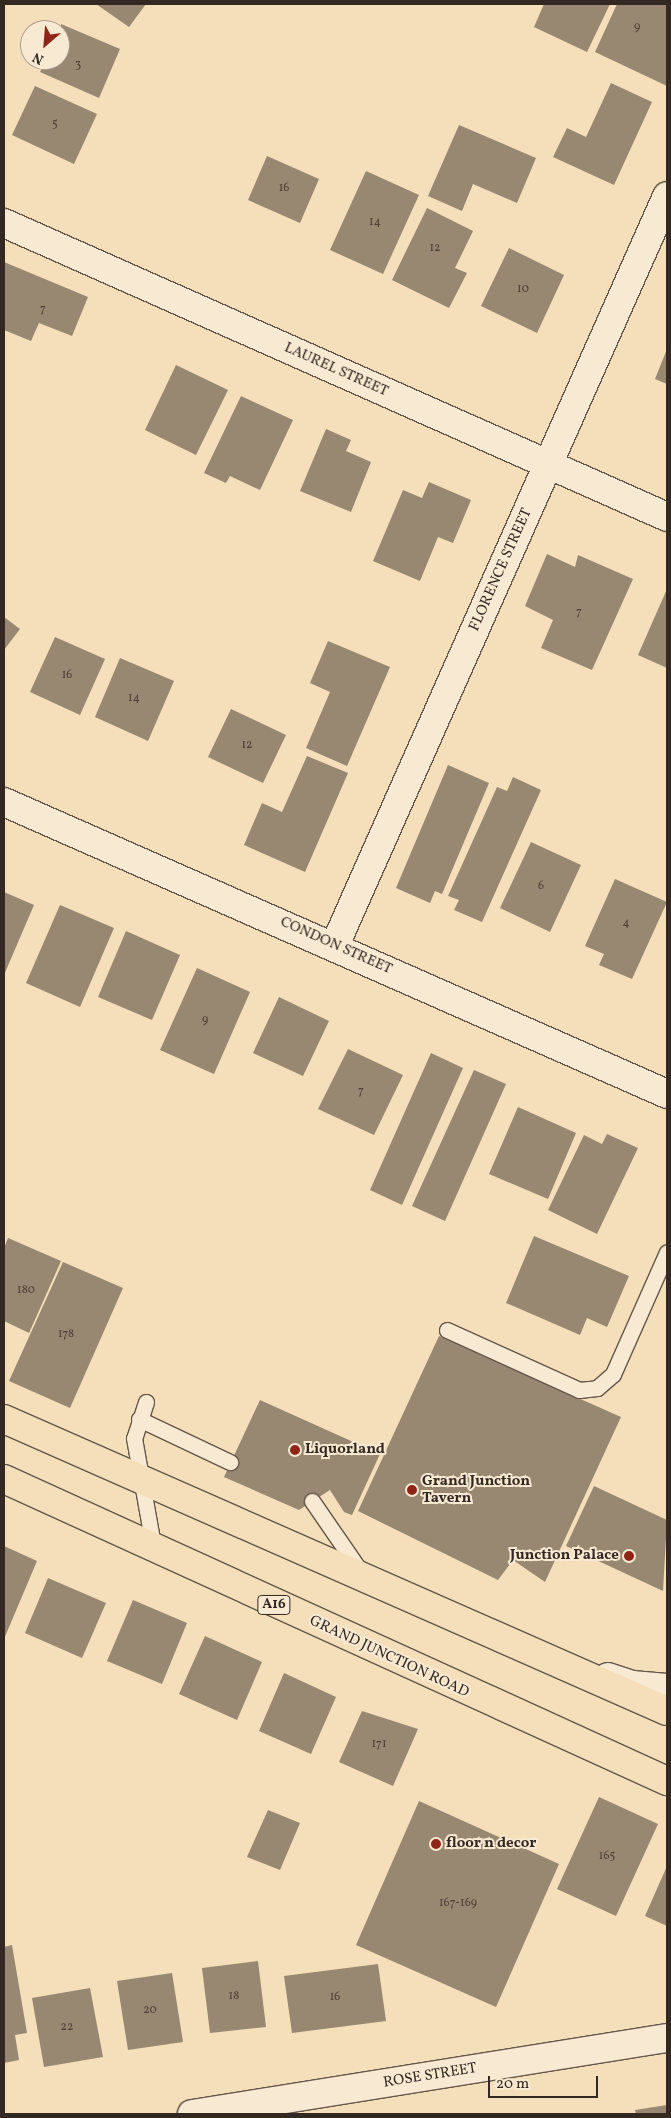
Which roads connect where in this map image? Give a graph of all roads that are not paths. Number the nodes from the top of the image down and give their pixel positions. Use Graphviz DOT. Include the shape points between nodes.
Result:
graph roads {
  1 [pos="667,196"];
  2 [pos="4,222"];
  3 [pos="548,464"];
  4 [pos="667,517"];
  5 [pos="4,802"];
  6 [pos="335,945"];
  7 [pos="667,1094"];
  8 [pos="667,1252"];
  9 [pos="447,1330"];
  10 [pos="146,1402"];
  11 [pos="4,1419"];
  12 [pos="139,1419"];
  13 [pos="230,1462"];
  14 [pos="4,1479"];
  15 [pos="140,1479"];
  16 [pos="312,1501"];
  17 [pos="154,1550"];
  18 [pos="367,1580"];
  19 [pos="493,1638"];
  20 [pos="667,1688"];
  21 [pos="667,1712"];
  22 [pos="667,1781"];
  23 [pos="667,2038"];
  24 [pos="283,2107"];
  25 [pos="192,2114"];
  1 -- 3 [label="street, FLORENCE STREET"];
  2 -- 3 [label="street, LAUREL STREET"];
  3 -- 4 [label="street, LAUREL STREET"];
  3 -- 6 [label="street, FLORENCE STREET"];
  5 -- 6 [label="street, CONDON STREET"];
  6 -- 7 [label="street, CONDON STREET"];
  8 -- 9 [label="lane" via="613,1374 596,1388 579,1390"];
  10 -- 12 [label="lane"];
  11 -- 15 [label="highway"];
  12 -- 13 [label="lane"];
  12 -- 15 [label="lane" via="134,1438"];
  14 -- 17 [label="highway, GRAND JUNCTION ROAD / A16"];
  15 -- 17 [label="lane"];
  15 -- 18 [label="highway"];
  16 -- 18 [label="lane"];
  17 -- 22 [label="highway, GRAND JUNCTION ROAD / A16"];
  18 -- 19 [label="highway"];
  19 -- 20 [label="street" via="632,1685"];
  19 -- 21 [label="highway"];
  23 -- 24 [label="street, ROSE STREET"];
  24 -- 25 [label="street, ROSE STREET"];
}
